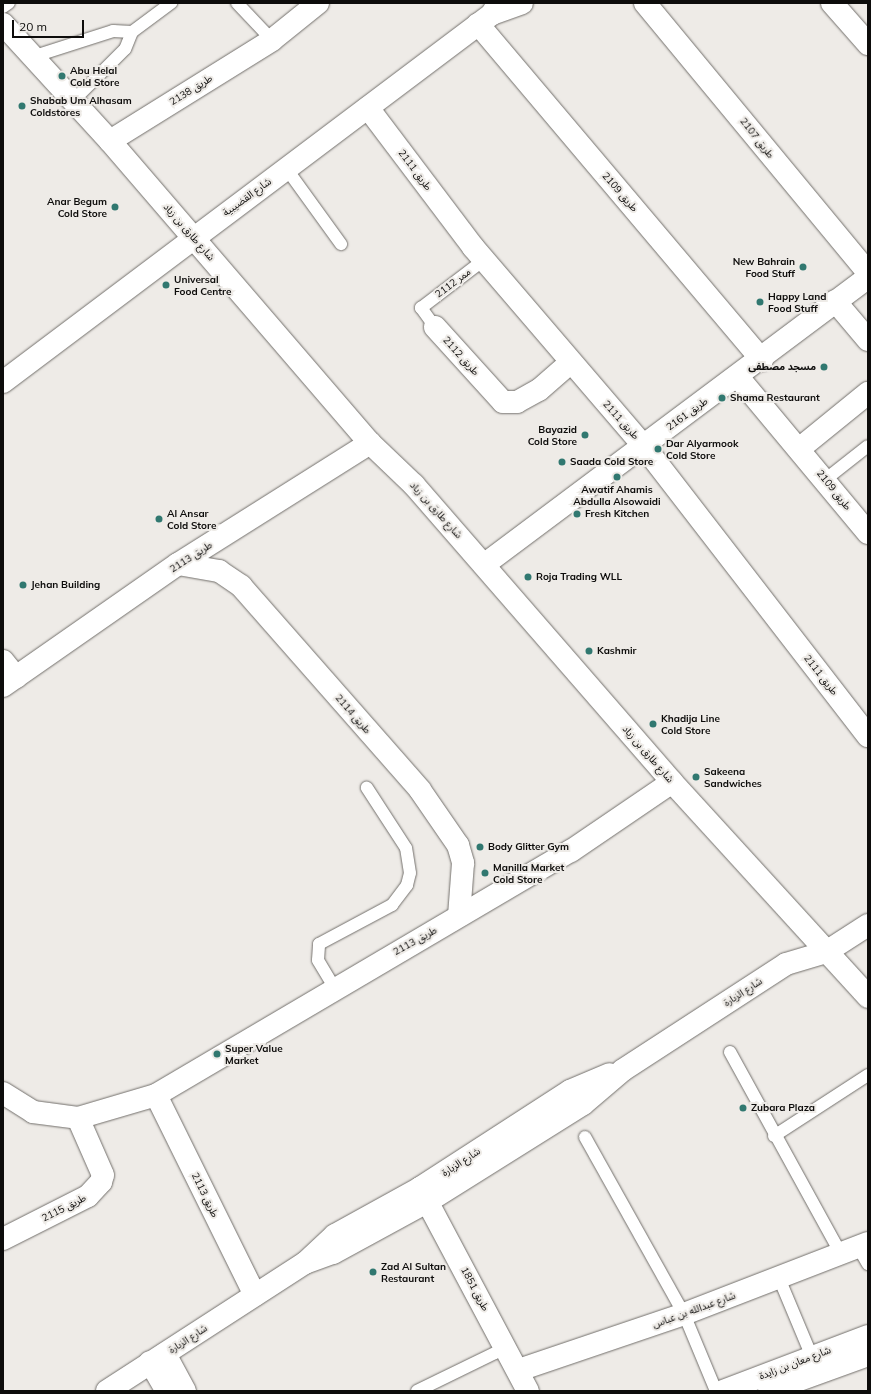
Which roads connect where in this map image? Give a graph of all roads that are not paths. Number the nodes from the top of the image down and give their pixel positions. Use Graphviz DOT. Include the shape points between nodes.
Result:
graph roads {
  1 [pos="9,3"];
  2 [pos="171,3"];
  3 [pos="237,3"];
  4 [pos="522,3"];
  5 [pos="645,3"];
  6 [pos="832,3"];
  7 [pos="306,6"];
  8 [pos="3,7"];
  9 [pos="489,14"];
  10 [pos="3,24"];
  11 [pos="132,32"];
  12 [pos="272,40"];
  13 [pos="868,44"];
  14 [pos="35,56"];
  15 [pos="73,101"];
  16 [pos="368,108"];
  17 [pos="110,141"];
  18 [pos="286,168"];
  19 [pos="193,237"];
  20 [pos="341,244"];
  21 [pos="485,259"];
  22 [pos="868,273"];
  23 [pos="868,278"];
  24 [pos="836,301"];
  25 [pos="421,308"];
  26 [pos="435,327"];
  27 [pos="868,340"];
  28 [pos="762,360"];
  29 [pos="570,363"];
  30 [pos="738,377"];
  31 [pos="3,382"];
  32 [pos="868,393"];
  33 [pos="370,443"];
  34 [pos="643,445"];
  35 [pos="868,446"];
  36 [pos="799,449"];
  37 [pos="826,479"];
  38 [pos="868,533"];
  39 [pos="178,564"];
  40 [pos="485,564"];
  41 [pos="7,675"];
  42 [pos="868,736"];
  43 [pos="672,782"];
  44 [pos="367,788"];
  45 [pos="459,916"];
  46 [pos="868,925"];
  47 [pos="826,952"];
  48 [pos="334,987"];
  49 [pos="868,997"];
  50 [pos="730,1052"];
  51 [pos="868,1075"];
  52 [pos="3,1094"];
  53 [pos="156,1095"];
  54 [pos="78,1118"];
  55 [pos="774,1136"];
  56 [pos="585,1137"];
  57 [pos="417,1199"];
  58 [pos="3,1239"];
  59 [pos="859,1252"];
  60 [pos="779,1278"];
  61 [pos="255,1295"];
  62 [pos="684,1314"];
  63 [pos="868,1336"];
  64 [pos="495,1353"];
  65 [pos="868,1355"];
  66 [pos="812,1357"];
  67 [pos="158,1358"];
  68 [pos="516,1381"];
  69 [pos="770,1387"];
  70 [pos="108,1390"];
  71 [pos="167,1391"];
  72 [pos="185,1391"];
  73 [pos="417,1391"];
  74 [pos="528,1391"];
  75 [pos="716,1391"];
  76 [pos="723,1391"];
  1 -- 8 [label="lane"];
  2 -- 11 [label="lane"];
  3 -- 12 [label="lane"];
  4 -- 9 [label="street, شارع القضيبية"];
  5 -- 22 [label="street, طريق 2107"];
  6 -- 13 [label="street"];
  7 -- 12 [label="street, طريق 2138"];
  9 -- 16 [label="street, شارع القضيبية"];
  9 -- 28 [label="street, طريق 2109"];
  10 -- 14 [label="street, شارع طارق بن زياد"];
  11 -- 14 [label="lane" via="113,32"];
  11 -- 15 [label="lane" via="125,49"];
  12 -- 17 [label="street, طريق 2138"];
  14 -- 15 [label="street, شارع طارق بن زياد"];
  15 -- 17 [label="street, شارع طارق بن زياد"];
  16 -- 18 [label="street, شارع القضيبية"];
  16 -- 21 [label="street, طريق 2111"];
  17 -- 19 [label="street, شارع طارق بن زياد"];
  18 -- 19 [label="street, شارع القضيبية"];
  18 -- 20 [label="lane"];
  19 -- 31 [label="street, شارع القضيبية"];
  19 -- 33 [label="street, شارع طارق بن زياد"];
  21 -- 25 [label="lane, ممر 2112"];
  21 -- 29 [label="street, طريق 2111"];
  23 -- 24 [label="street, طريق 2161"];
  24 -- 27 [label="street"];
  24 -- 28 [label="street, طريق 2161"];
  25 -- 26 [label="lane, طريق 2112"];
  26 -- 29 [label="street, طريق 2112" via="503,402 517,402 538,390"];
  28 -- 30 [label="street, طريق 2161"];
  29 -- 34 [label="street, طريق 2111"];
  30 -- 34 [label="street, طريق 2161"];
  30 -- 36 [label="street, طريق 2109"];
  32 -- 36 [label="street"];
  33 -- 39 [label="street, طريق 2113"];
  33 -- 40 [label="street, شارع طارق بن زياد" via="414,485"];
  34 -- 40 [label="street, طريق 2161"];
  34 -- 42 [label="street, طريق 2111"];
  35 -- 37 [label="lane"];
  36 -- 37 [label="street, طريق 2109"];
  37 -- 38 [label="street, طريق 2109"];
  39 -- 41 [label="street, طريق 2113"];
  39 -- 45 [label="street, طريق 2114" via="206,567 241,586 420,790 459,851 463,863"];
  40 -- 43 [label="street, شارع طارق بن زياد"];
  43 -- 45 [label="street, طريق 2113" via="571,851"];
  43 -- 47 [label="street, شارع طارق بن زياد"];
  44 -- 48 [label="lane" via="406,848 410,873 407,885 392,905 319,944 318,960"];
  45 -- 48 [label="street, طريق 2113"];
  46 -- 47 [label="street, شارع الزبارة"];
  47 -- 49 [label="street, شارع طارق بن زياد"];
  47 -- 57 [label="street, شارع الزبارة" via="786,964 623,1070 570,1091"];
  48 -- 53 [label="street, طريق 2113"];
  50 -- 55 [label="lane"];
  51 -- 55 [label="lane"];
  52 -- 54 [label="street, طريق 2113" via="33,1112"];
  53 -- 54 [label="street, طريق 2113"];
  53 -- 61 [label="street, طريق 2113"];
  54 -- 58 [label="street, طريق 2115" via="103,1176 101,1182 88,1196"];
  55 -- 59 [label="lane"];
  56 -- 62 [label="lane"];
  57 -- 61 [label="street, شارع الزبارة" via="334,1236 305,1263"];
  57 -- 64 [label="street, طريق 1851"];
  57 -- 68 [label="street, طريق 1851"];
  59 -- 60 [label="street, شارع عبدالله بن عباس"];
  60 -- 62 [label="street, شارع عبدالله بن عباس"];
  60 -- 66 [label="lane"];
  61 -- 67 [label="street, شارع الزبارة"];
  62 -- 68 [label="street, شارع عبدالله بن عباس"];
  62 -- 75 [label="lane"];
  63 -- 66 [label="street, شارع معان بن زايدة"];
  64 -- 68 [label="street, طريق 1851"];
  64 -- 73 [label="lane"];
  65 -- 69 [label="street, شارع معان بن زايدة"];
  66 -- 69 [label="street, شارع معان بن زايدة"];
  67 -- 70 [label="street, شارع الزبارة"];
  67 -- 71 [label="street"];
  67 -- 72 [label="street"];
  68 -- 74 [label="street, طريق 1851"];
  69 -- 76 [label="street, شارع معان بن زايدة"];
}
